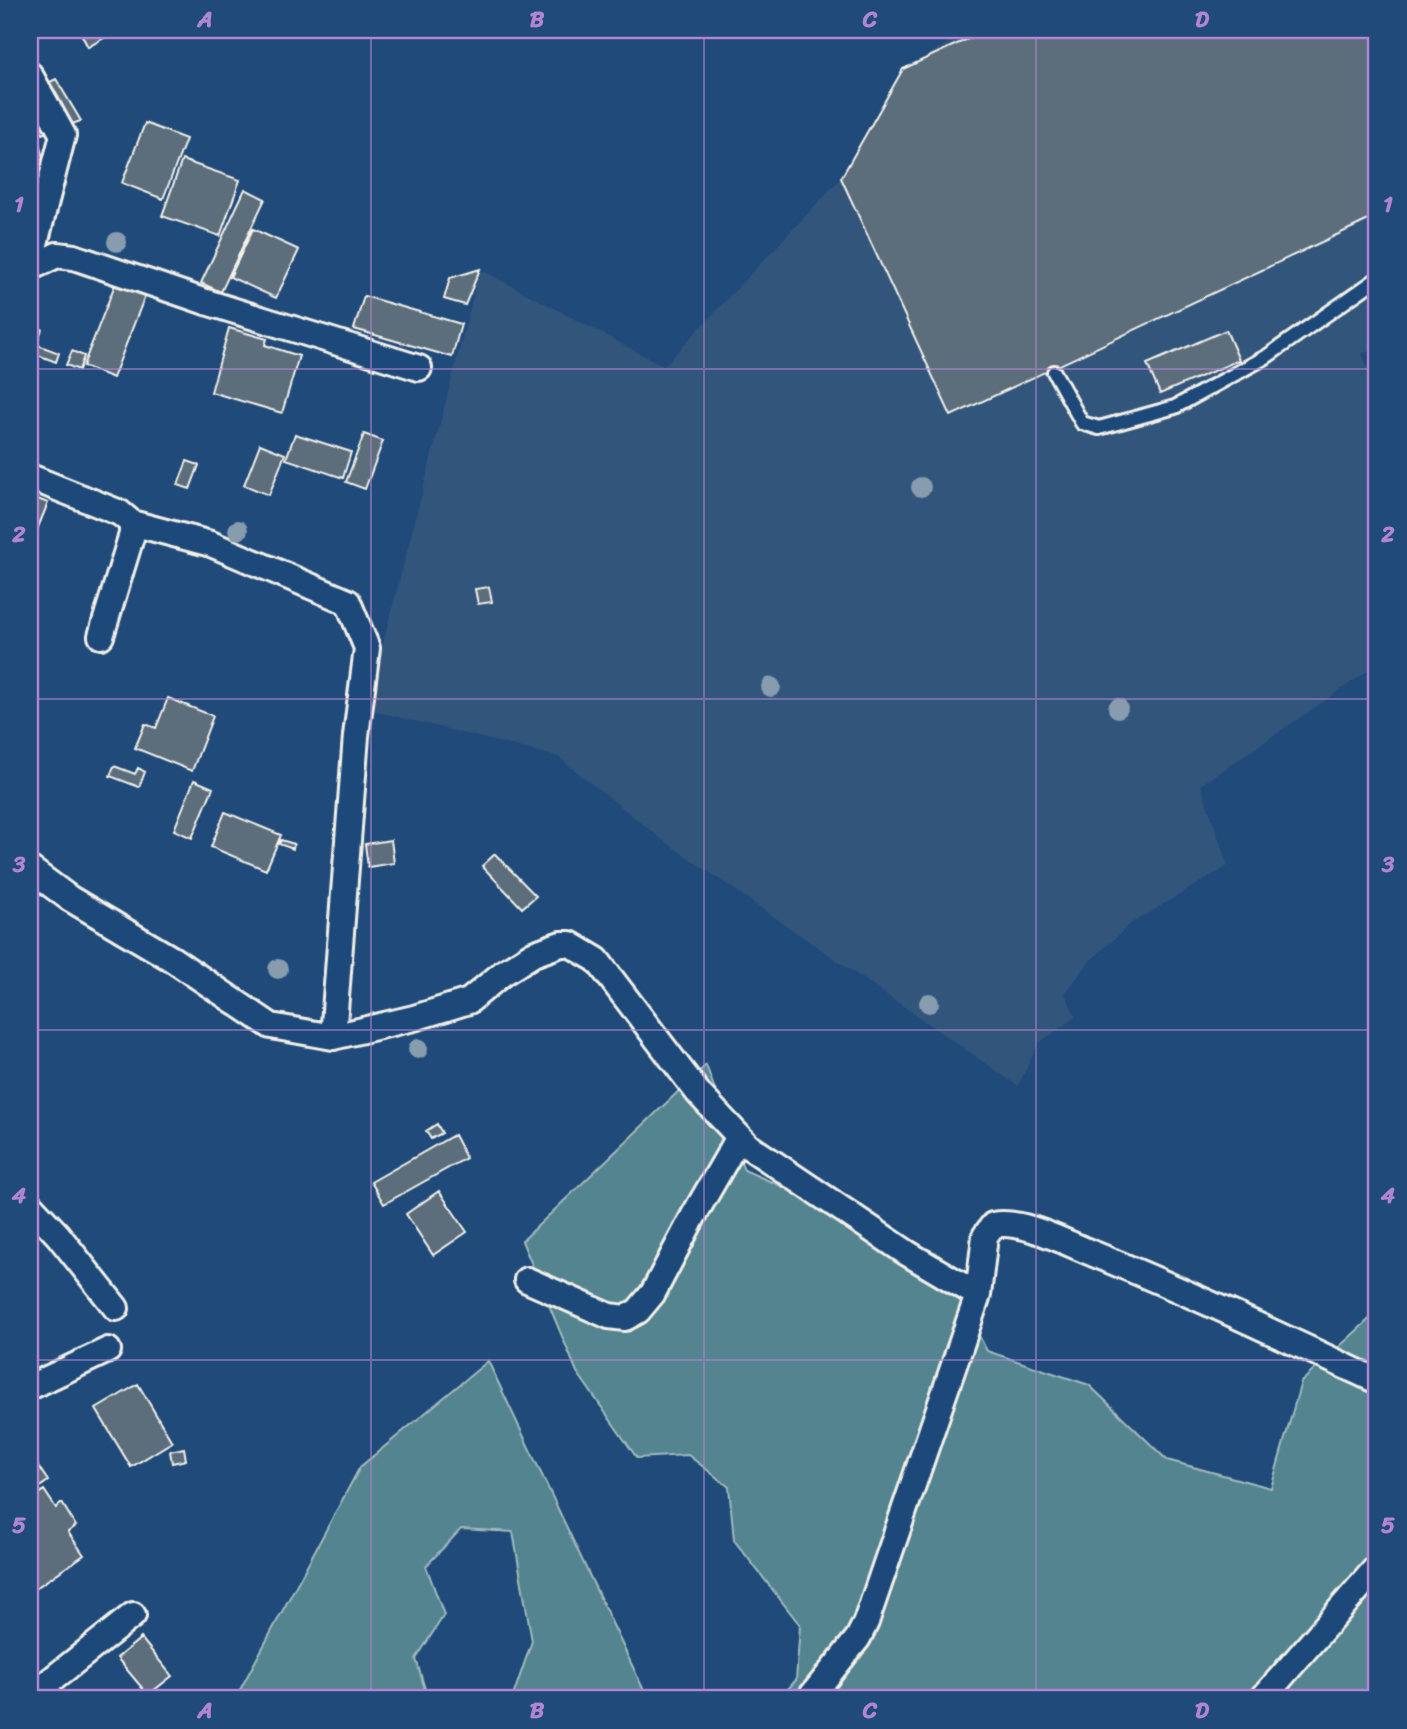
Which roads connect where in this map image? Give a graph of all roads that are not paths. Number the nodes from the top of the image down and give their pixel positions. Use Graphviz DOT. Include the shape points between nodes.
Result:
graph roads {
  1 [pos="30,75"];
  2 [pos="30,265"];
  3 [pos="1377,279"];
  4 [pos="419,368"];
  5 [pos="1054,372"];
  6 [pos="30,477"];
  7 [pos="132,523"];
  8 [pos="101,636"];
  9 [pos="30,869"];
  10 [pos="334,1037"];
  11 [pos="739,1137"];
  12 [pos="30,1205"];
  13 [pos="527,1280"];
  14 [pos="978,1295"];
  15 [pos="116,1308"];
  16 [pos="108,1350"];
  17 [pos="1377,1381"];
  18 [pos="30,1388"];
  19 [pos="1377,1567"];
  20 [pos="133,1615"];
  21 [pos="46,1694"];
  22 [pos="809,1699"];
  23 [pos="1262,1699"];
  1 -- 2 [label="street" via="64,135"];
  2 -- 4 [label="street" via="57,255 74,257"];
  3 -- 5 [label="lane" via="1266,357 1175,407 1091,428 1082,424"];
  6 -- 7 [label="street" via="120,513"];
  7 -- 8 [label="street"];
  7 -- 10 [label="street" via="211,544 348,602 367,648 356,736"];
  9 -- 10 [label="street" via="271,1026"];
  10 -- 11 [label="street" via="469,1001 533,954 570,944 597,960 699,1094"];
  11 -- 13 [label="street" via="653,1293 638,1311 625,1318 609,1316"];
  11 -- 14 [label="street" via="763,1158"];
  12 -- 15 [label="street"];
  14 -- 17 [label="street" via="985,1236 993,1225 1006,1222 1188,1292"];
  14 -- 22 [label="street" via="866,1622"];
  16 -- 18 [label="street"];
  19 -- 23 [label="street"];
  20 -- 21 [label="street"];
}
